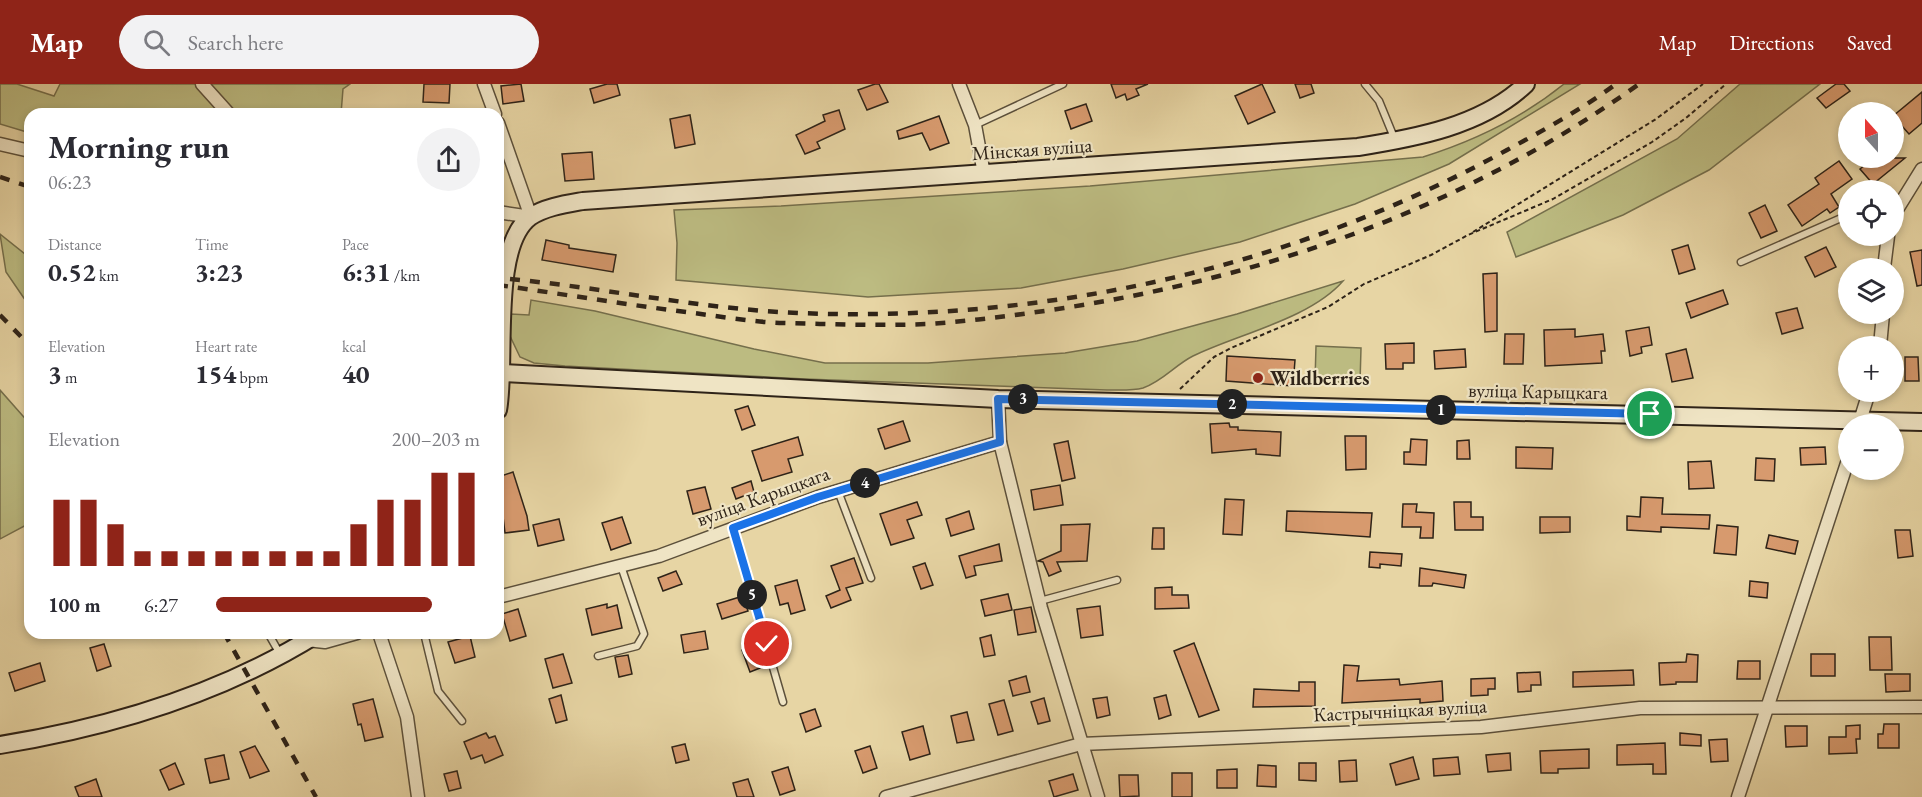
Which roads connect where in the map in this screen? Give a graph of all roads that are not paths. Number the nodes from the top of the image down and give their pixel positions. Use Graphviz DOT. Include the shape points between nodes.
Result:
graph roads {
  1 [pos="201,84"];
  2 [pos="484,84"];
  3 [pos="959,84"];
  4 [pos="1063,84"];
  5 [pos="1365,84"];
  6 [pos="1526,84"];
  7 [pos="223,108"];
  8 [pos="493,108"];
  9 [pos="975,125"];
  10 [pos="504,140"];
  11 [pos="1395,141"];
  12 [pos="0,144"];
  13 [pos="24,150"];
  14 [pos="1922,169"];
  15 [pos="984,174"];
  16 [pos="1904,192"];
  17 [pos="504,213"];
  18 [pos="531,217"];
  19 [pos="1838,219"];
  20 [pos="1741,262"];
  21 [pos="504,290"];
  22 [pos="504,373"];
  23 [pos="998,399"];
  24 [pos="1838,420"];
  25 [pos="1904,422"];
  26 [pos="1922,422"];
  27 [pos="1000,442"];
  28 [pos="1842,480"];
  29 [pos="838,491"];
  30 [pos="733,528"];
  31 [pos="621,565"];
  32 [pos="871,578"];
  33 [pos="1117,580"];
  34 [pos="504,595"];
  35 [pos="1039,602"];
  36 [pos="271,639"];
  37 [pos="309,639"];
  38 [pos="318,639"];
  39 [pos="336,639"];
  40 [pos="381,639"];
  41 [pos="425,639"];
  42 [pos="280,655"];
  43 [pos="598,656"];
  44 [pos="783,702"];
  45 [pos="1922,707"];
  46 [pos="1768,709"];
  47 [pos="462,722"];
  48 [pos="1081,744"];
  49 [pos="0,745"];
  50 [pos="418,797"];
  51 [pos="886,797"];
  52 [pos="1098,797"];
  53 [pos="1738,797"];
  1 -- 7 [label="street"];
  2 -- 8 [label="street"];
  3 -- 9 [label="street"];
  4 -- 9 [label="lane"];
  5 -- 11 [label="lane" via="1379,101"];
  6 -- 11 [label="street, Мінская вуліца" via="1481,113 1448,127"];
  9 -- 15 [label="street"];
  10 -- 18 [label="street"];
  11 -- 15 [label="street, Мінская вуліца" via="1346,148"];
  12 -- 13 [label="street"];
  14 -- 16 [label="street"];
  15 -- 18 [label="street, Мінская вуліца" via="583,201 556,206"];
  17 -- 18 [label="street"];
  18 -- 21 [label="street" via="514,240"];
  19 -- 20 [label="lane"];
  22 -- 23 [label="street, вуліца Карыцкага"];
  23 -- 24 [label="street, вуліца Карыцкага"];
  23 -- 27 [label="street"];
  25 -- 26 [label="street, вуліца Карыцкага"];
  27 -- 29 [label="street, вуліца Карыцкага"];
  27 -- 35 [label="street"];
  28 -- 46 [label="street"];
  29 -- 30 [label="street, вуліца Карыцкага"];
  29 -- 32 [label="lane"];
  30 -- 31 [label="street, вуліца Карыцкага" via="659,556"];
  30 -- 44 [label="lane"];
  31 -- 34 [label="street, вуліца Карыцкага"];
  31 -- 43 [label="lane" via="644,634 636,646"];
  33 -- 35 [label="lane"];
  35 -- 48 [label="street"];
  36 -- 42 [label="lane"];
  37 -- 42 [label="street"];
  38 -- 39 [label="street"];
  40 -- 50 [label="street" via="407,717"];
  41 -- 47 [label="lane" via="438,691"];
  42 -- 49 [label="street" via="155,710 100,726"];
  45 -- 46 [label="street, Кастрычніцкая вуліца"];
  46 -- 48 [label="street, Кастрычніцкая вуліца" via="1640,708 1482,727"];
  46 -- 53 [label="street"];
  48 -- 51 [label="street, Кастрычніцкая вуліца"];
  48 -- 52 [label="street"];
}
